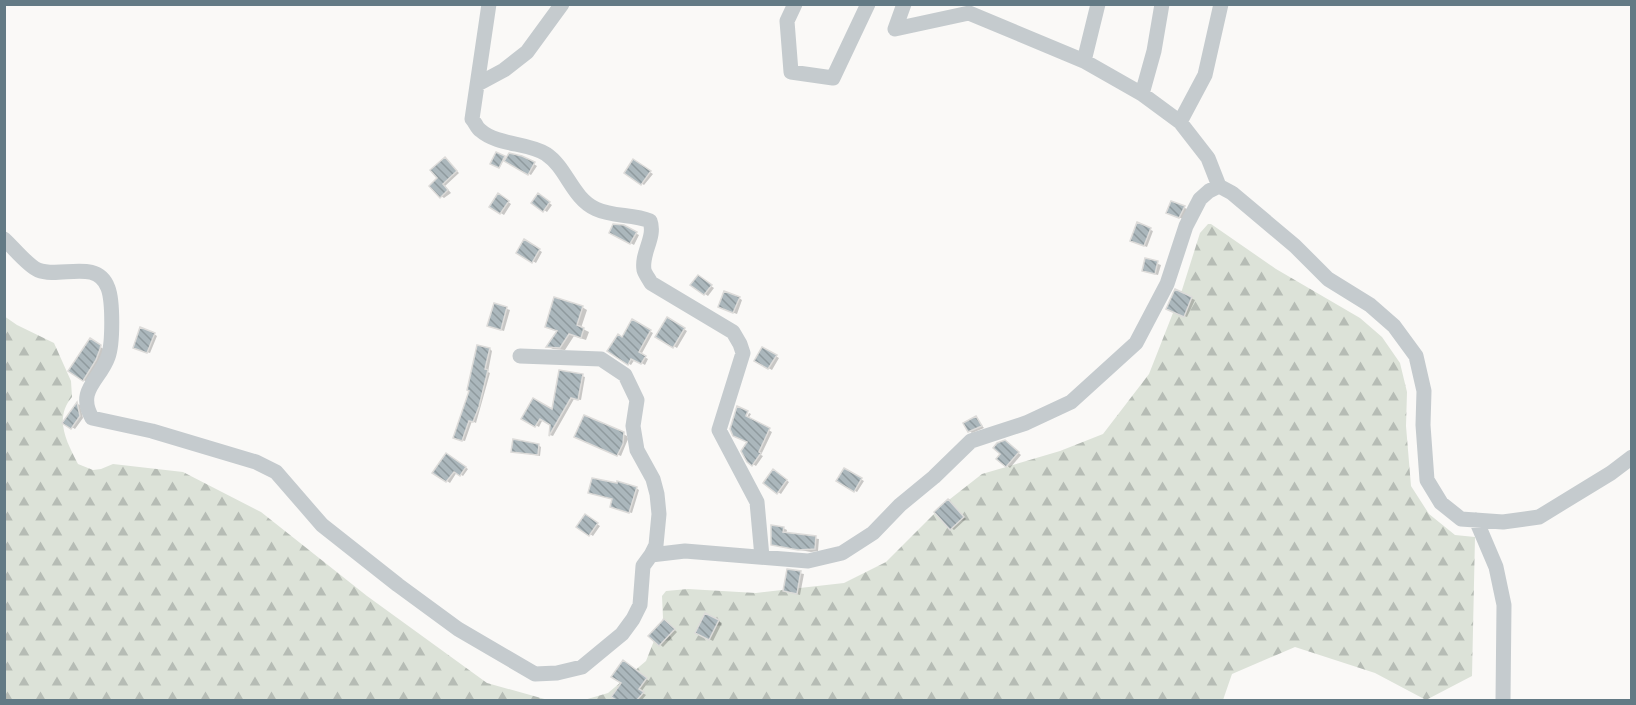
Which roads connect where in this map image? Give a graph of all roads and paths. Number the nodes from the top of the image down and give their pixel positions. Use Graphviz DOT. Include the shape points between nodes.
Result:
graph roads {
  1 [pos="489,4"];
  2 [pos="562,4"];
  3 [pos="795,4"];
  4 [pos="868,4"];
  5 [pos="904,4"];
  6 [pos="1098,4"];
  7 [pos="1162,4"];
  8 [pos="1221,4"];
  9 [pos="970,9"];
  10 [pos="1084,61"];
  11 [pos="478,84"];
  12 [pos="1142,94"];
  13 [pos="1180,122"];
  14 [pos="1219,186"];
  15 [pos="4,239"];
  16 [pos="519,356"];
  17 [pos="1632,458"];
  18 [pos="1476,520"];
  19 [pos="651,555"];
  20 [pos="762,557"];
  21 [pos="1503,700"];
  1 -- 11 [label="street"];
  2 -- 11 [label="street" via="527,52"];
  3 -- 4 [label="street" via="787,21 791,72 833,78"];
  5 -- 9 [label="street" via="895,28"];
  6 -- 10 [label="street"];
  7 -- 12 [label="street"];
  8 -- 13 [label="street" via="1205,75"];
  9 -- 10 [label="street"];
  10 -- 12 [label="street"];
  11 -- 20 [label="street" via="472,119 480,130 544,153 582,200 596,209 650,221 653,228 644,270 651,283 733,332 741,344 743,353 719,430 757,502"];
  12 -- 13 [label="street"];
  13 -- 14 [label="street" via="1208,158"];
  14 -- 18 [label="street" via="1295,246 1328,279 1370,305 1394,326 1416,356 1424,391 1427,480 1441,503 1461,519"];
  14 -- 20 [label="street" via="1200,199 1186,226 1167,284 1136,343 1071,402 1026,423 971,441 873,533 842,554 808,561"];
  15 -- 19 [label="street" via="36,270 91,272 103,279 109,289 109,354 87,393 87,409 92,418 152,431 256,462 276,472 322,525 398,585 458,629 535,674 582,668 622,634 639,605 643,566"];
  16 -- 19 [label="street" via="601,359 624,375 637,400 633,426 637,450 657,494 656,545"];
  17 -- 18 [label="street" via="1539,517 1503,522"];
  18 -- 21 [label="street" via="1496,567 1504,605"];
  19 -- 20 [label="street" via="685,550"];
}
